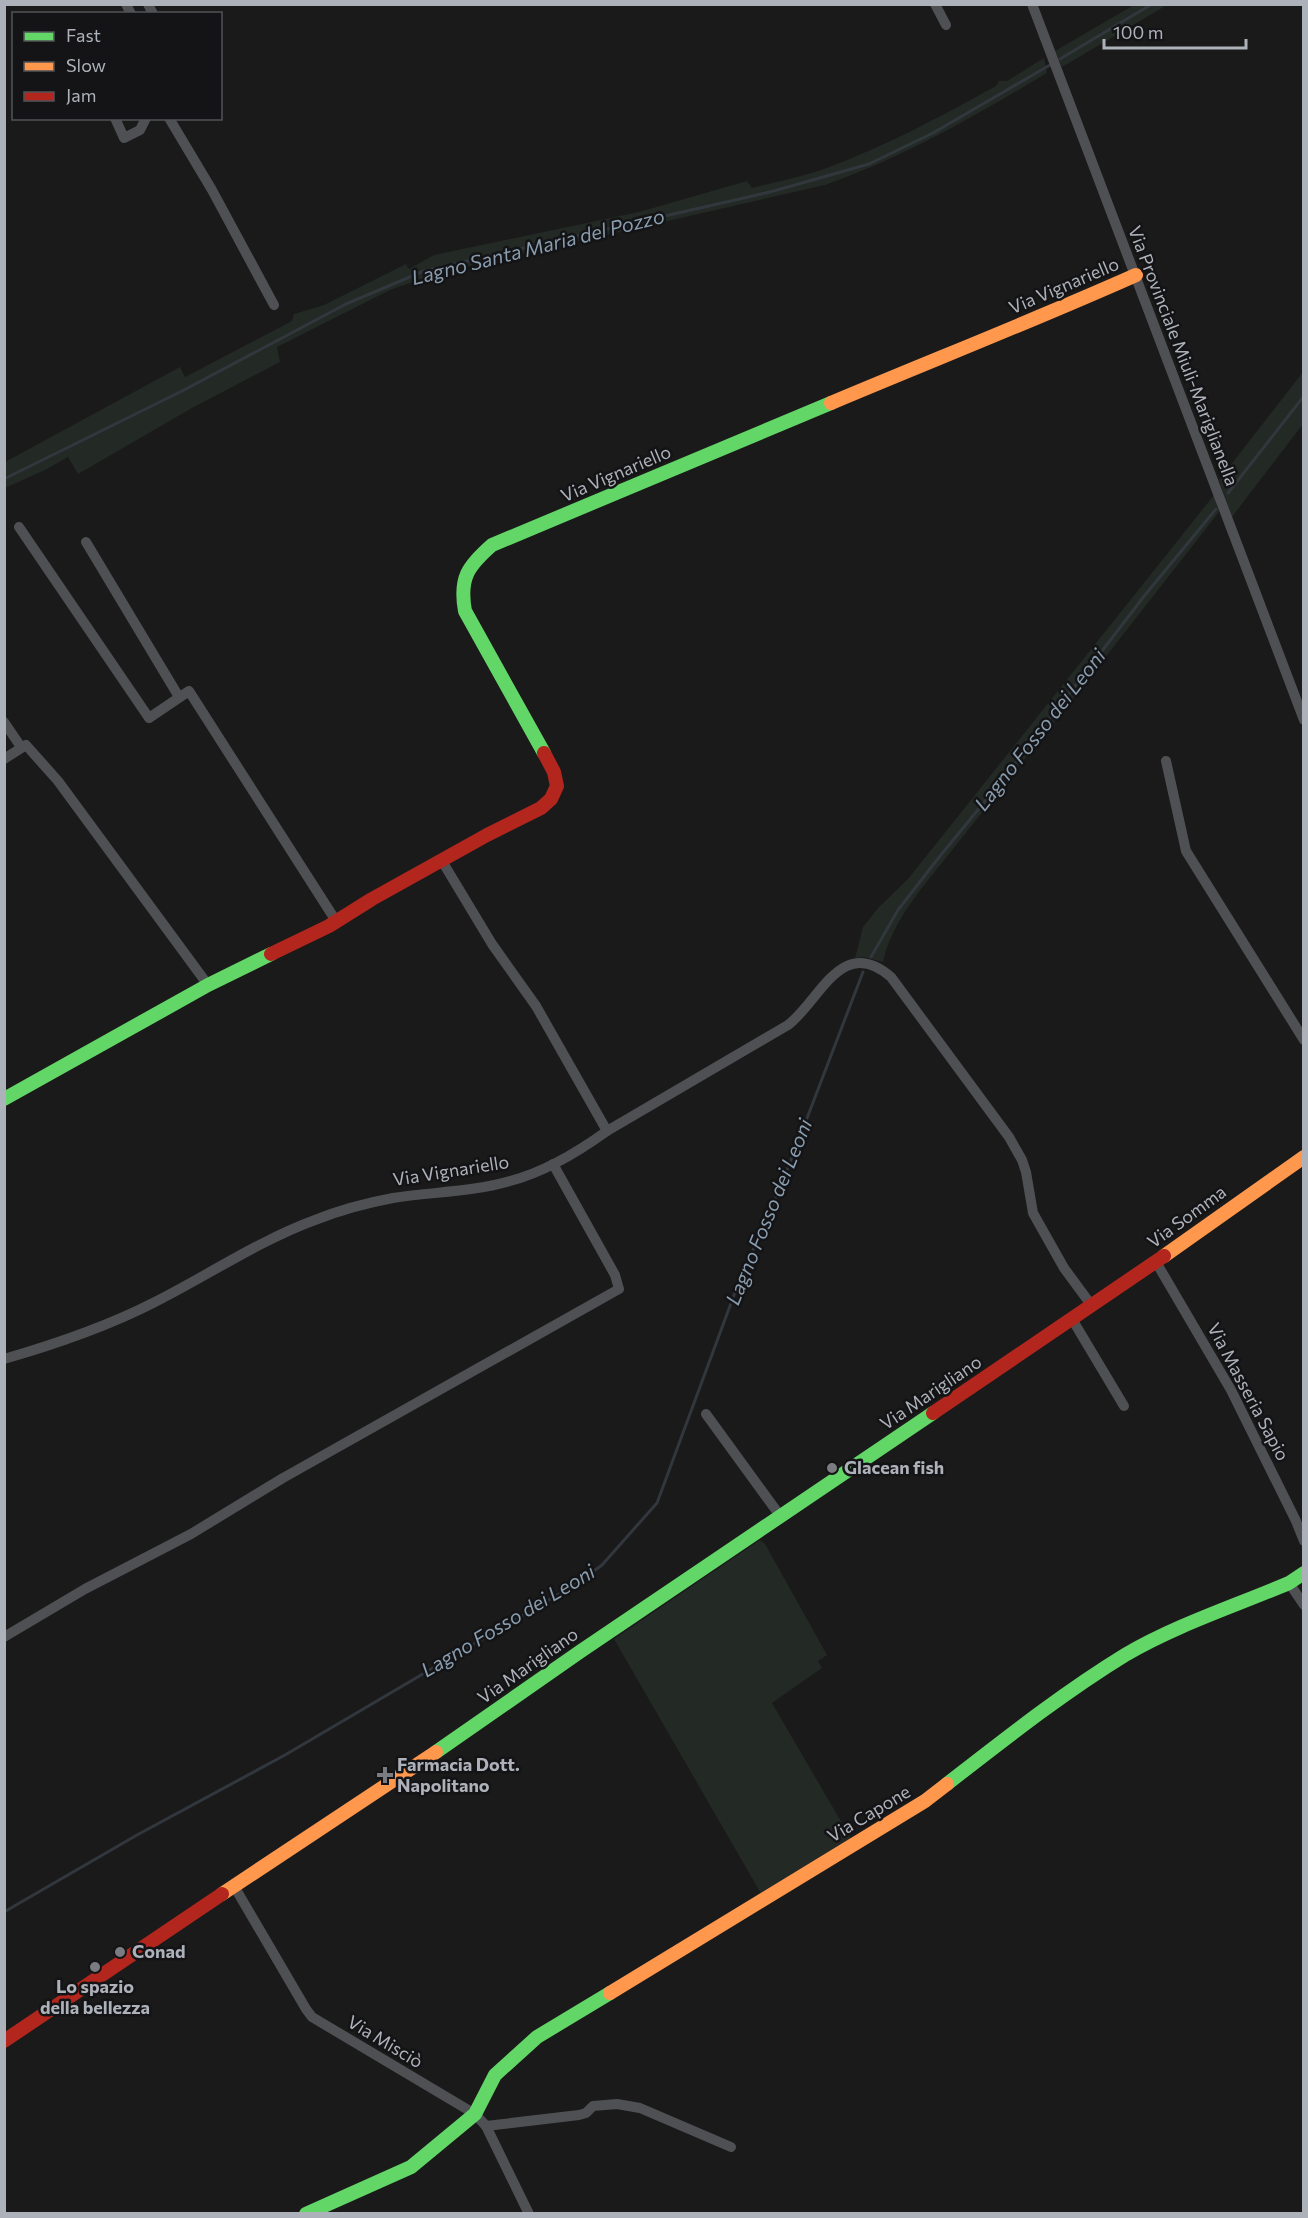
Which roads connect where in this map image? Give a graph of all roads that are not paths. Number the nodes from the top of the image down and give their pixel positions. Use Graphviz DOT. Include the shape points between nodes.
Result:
graph roads {
  1 [pos="935,4"];
  2 [pos="1032,4"];
  3 [pos="946,24"];
  4 [pos="116,120"];
  5 [pos="145,120"];
  6 [pos="170,120"];
  7 [pos="1136,275"];
  8 [pos="273,305"];
  9 [pos="19,527"];
  10 [pos="86,542"];
  11 [pos="179,697"];
  12 [pos="1304,720"];
  13 [pos="4,722"];
  14 [pos="21,747"];
  15 [pos="4,759"];
  16 [pos="1166,761"];
  17 [pos="442,861"];
  18 [pos="336,921"];
  19 [pos="208,985"];
  20 [pos="1304,1040"];
  21 [pos="4,1099"];
  22 [pos="607,1131"];
  23 [pos="1304,1157"];
  24 [pos="553,1164"];
  25 [pos="1156,1262"];
  26 [pos="1092,1306"];
  27 [pos="1072,1319"];
  28 [pos="4,1359"];
  29 [pos="1124,1406"];
  30 [pos="706,1414"];
  31 [pos="780,1517"];
  32 [pos="1304,1541"];
  33 [pos="1304,1573"];
  34 [pos="1289,1583"];
  35 [pos="1304,1605"];
  36 [pos="4,1637"];
  37 [pos="234,1886"];
  38 [pos="4,2041"];
  39 [pos="475,2114"];
  40 [pos="486,2126"];
  41 [pos="730,2147"];
  42 [pos="306,2214"];
  43 [pos="529,2214"];
  1 -- 3 [label="street"];
  2 -- 7 [label="street, Via Provinciale Miuli-Mariglianella"];
  4 -- 5 [label="street" via="124,138 140,130"];
  6 -- 8 [label="street"];
  7 -- 12 [label="street, Via Provinciale Miuli-Mariglianella"];
  7 -- 17 [label="street, Via Vignariello" via="492,545 469,566 461,597 465,611 554,772 557,786 541,808"];
  9 -- 11 [label="street" via="148,718"];
  10 -- 11 [label="street"];
  11 -- 18 [label="street" via="189,691"];
  13 -- 14 [label="street"];
  14 -- 15 [label="street"];
  14 -- 19 [label="street" via="26,745 58,781"];
  16 -- 20 [label="street" via="1186,850"];
  17 -- 18 [label="street, Via Vignariello"];
  17 -- 22 [label="street" via="492,944 536,1006"];
  18 -- 19 [label="street, Via Vignariello"];
  19 -- 21 [label="street, Via Vignariello"];
  22 -- 24 [label="street, Via Vignariello"];
  22 -- 26 [label="street, Via Vignariello" via="788,1025 840,968 871,965 891,977 999,1124 1022,1160 1033,1213 1064,1268"];
  23 -- 25 [label="street, Via Somma"];
  24 -- 28 [label="street, Via Vignariello" via="508,1182 348,1208 286,1231 123,1317"];
  24 -- 36 [label="street" via="619,1289"];
  25 -- 26 [label="street, Via Somma"];
  25 -- 32 [label="street, Via Masseria Sapio" via="1231,1390"];
  26 -- 27 [label="street, Via Marigliano"];
  27 -- 29 [label="street"];
  27 -- 31 [label="street, Via Marigliano"];
  30 -- 31 [label="street"];
  31 -- 37 [label="street, Via Marigliano"];
  33 -- 34 [label="street, Via Capone"];
  34 -- 35 [label="street"];
  34 -- 39 [label="street, Via Capone" via="1127,1654 1060,1699 925,1801 537,2037 495,2075"];
  37 -- 38 [label="street, Via Marigliano"];
  37 -- 39 [label="street, Via Misciò" via="312,2017"];
  39 -- 40 [label="street, Via Misciò"];
  39 -- 42 [label="street" via="411,2167"];
  40 -- 41 [label="street" via="579,2115 593,2106 617,2104 640,2108"];
  40 -- 43 [label="street, Via Misciò"];
}
